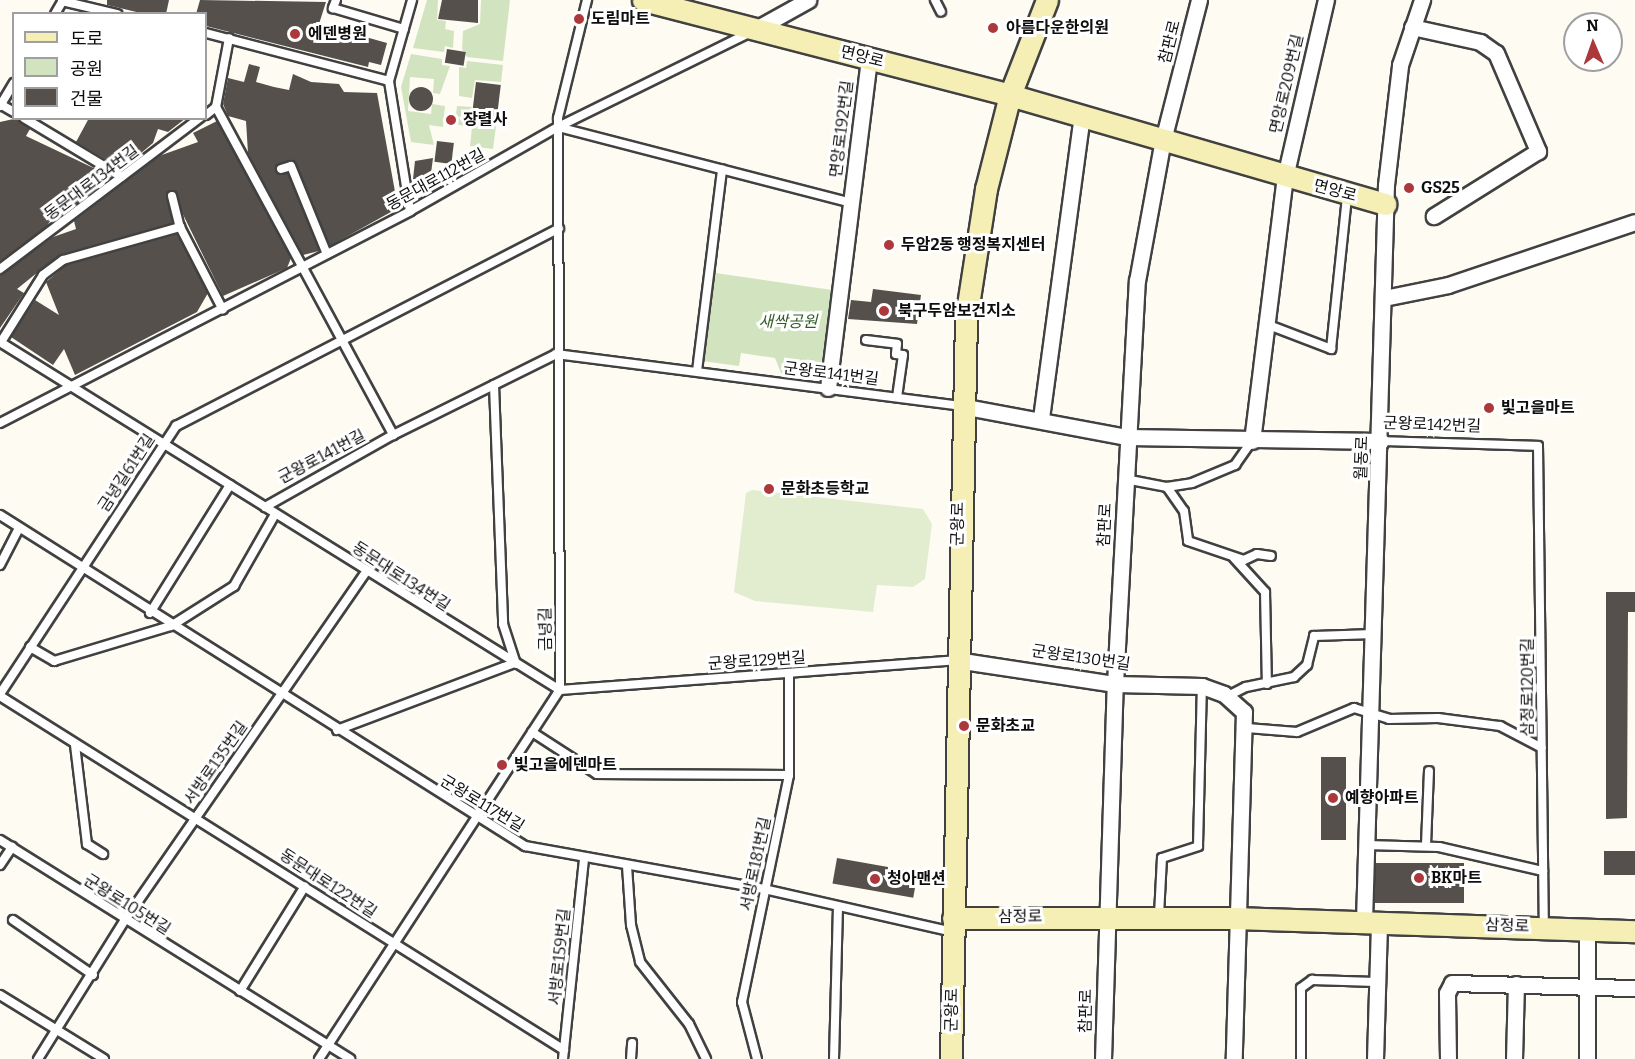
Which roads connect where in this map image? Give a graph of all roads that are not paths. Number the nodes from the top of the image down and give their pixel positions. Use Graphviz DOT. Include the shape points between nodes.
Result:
graph roads {
  1 [pos="336,0"];
  2 [pos="412,0"];
  3 [pos="587,0"];
  4 [pos="643,0"];
  5 [pos="807,0"];
  6 [pos="935,0"];
  7 [pos="1047,0"];
  8 [pos="1199,0"];
  9 [pos="1326,0"];
  10 [pos="1422,0"];
  11 [pos="62,1"];
  12 [pos="109,12"];
  13 [pos="941,12"];
  14 [pos="1412,27"];
  15 [pos="404,28"];
  16 [pos="756,29"];
  17 [pos="207,33"];
  18 [pos="229,38"];
  19 [pos="869,59"];
  20 [pos="388,81"];
  21 [pos="12,86"];
  22 [pos="1010,95"];
  23 [pos="0,105"];
  24 [pos="216,107"];
  25 [pos="207,113"];
  26 [pos="1082,116"];
  27 [pos="27,120"];
  28 [pos="197,120"];
  29 [pos="558,127"];
  30 [pos="1164,140"];
  31 [pos="282,169"];
  32 [pos="722,170"];
  33 [pos="122,177"];
  34 [pos="1285,177"];
  35 [pos="1347,194"];
  36 [pos="172,196"];
  37 [pos="851,203"];
  38 [pos="1386,204"];
  39 [pos="410,211"];
  40 [pos="1434,216"];
  41 [pos="1635,222"];
  42 [pos="180,227"];
  43 [pos="559,228"];
  44 [pos="327,254"];
  45 [pos="0,268"];
  46 [pos="302,268"];
  47 [pos="1384,298"];
  48 [pos="223,310"];
  49 [pos="1265,323"];
  50 [pos="342,339"];
  51 [pos="866,340"];
  52 [pos="0,342"];
  53 [pos="556,354"];
  54 [pos="697,370"];
  55 [pos="494,385"];
  56 [pos="72,386"];
  57 [pos="828,388"];
  58 [pos="897,397"];
  59 [pos="961,406"];
  60 [pos="1041,418"];
  61 [pos="0,423"];
  62 [pos="393,435"];
  63 [pos="1127,437"];
  64 [pos="1252,441"];
  65 [pos="1381,441"];
  66 [pos="163,442"];
  67 [pos="1538,446"];
  68 [pos="1125,479"];
  69 [pos="230,485"];
  70 [pos="1167,487"];
  71 [pos="265,507"];
  72 [pos="275,514"];
  73 [pos="0,515"];
  74 [pos="19,528"];
  75 [pos="1271,556"];
  76 [pos="1234,558"];
  77 [pos="0,565"];
  78 [pos="82,567"];
  79 [pos="367,571"];
  80 [pos="150,613"];
  81 [pos="171,626"];
  82 [pos="1374,634"];
  83 [pos="30,647"];
  84 [pos="956,660"];
  85 [pos="515,666"];
  86 [pos="789,673"];
  87 [pos="1115,684"];
  88 [pos="1267,684"];
  89 [pos="1202,686"];
  90 [pos="560,690"];
  91 [pos="0,695"];
  92 [pos="280,696"];
  93 [pos="1228,696"];
  94 [pos="1371,712"];
  95 [pos="1247,728"];
  96 [pos="337,730"];
  97 [pos="532,732"];
  98 [pos="75,745"];
  99 [pos="1542,748"];
  100 [pos="1429,771"];
  101 [pos="789,775"];
  102 [pos="196,816"];
  103 [pos="475,818"];
  104 [pos="0,840"];
  105 [pos="1366,845"];
  106 [pos="1426,845"];
  107 [pos="12,847"];
  108 [pos="103,854"];
  109 [pos="584,859"];
  110 [pos="0,865"];
  111 [pos="627,866"];
  112 [pos="1543,871"];
  113 [pos="305,886"];
  114 [pos="764,889"];
  115 [pos="838,910"];
  116 [pos="1105,916"];
  117 [pos="1159,917"];
  118 [pos="1234,918"];
  119 [pos="14,920"];
  120 [pos="125,920"];
  121 [pos="1372,921"];
  122 [pos="953,925"];
  123 [pos="1544,927"];
  124 [pos="1587,928"];
  125 [pos="1635,931"];
  126 [pos="396,944"];
  127 [pos="93,975"];
  128 [pos="1376,982"];
  129 [pos="1516,984"];
  130 [pos="1587,987"];
  131 [pos="1635,987"];
  132 [pos="240,991"];
  133 [pos="0,995"];
  134 [pos="58,1030"];
  135 [pos="632,1043"];
  136 [pos="328,1045"];
  137 [pos="564,1050"];
  138 [pos="38,1059"];
  139 [pos="104,1059"];
  140 [pos="319,1059"];
  141 [pos="350,1059"];
  142 [pos="563,1059"];
  143 [pos="630,1059"];
  144 [pos="706,1059"];
  145 [pos="757,1059"];
  146 [pos="834,1059"];
  147 [pos="951,1059"];
  148 [pos="1103,1059"];
  149 [pos="1234,1059"];
  150 [pos="1301,1059"];
  151 [pos="1375,1059"];
  152 [pos="1448,1059"];
  153 [pos="1514,1059"];
  154 [pos="1587,1059"];
  1 -- 15 [label="lane" via="333,8"];
  2 -- 15 [label="lane"];
  3 -- 29 [label="lane"];
  4 -- 16 [label="main road, 면앙로"];
  5 -- 16 [label="street"];
  6 -- 13 [label="lane"];
  7 -- 22 [label="main road, 군왕로"];
  8 -- 30 [label="street, 참판로"];
  9 -- 34 [label="street, 면앙로209번길"];
  10 -- 14 [label="street, 월동로"];
  11 -- 12 [label="lane"];
  14 -- 38 [label="street, 월동로" via="1392,109"];
  14 -- 40 [label="street" via="1480,42 1496,53 1538,151"];
  15 -- 20 [label="lane"];
  16 -- 19 [label="main road, 면앙로"];
  16 -- 29 [label="lane, 동문대로112번길"];
  17 -- 18 [label="lane"];
  18 -- 20 [label="lane"];
  18 -- 24 [label="lane"];
  19 -- 22 [label="main road, 면앙로"];
  19 -- 37 [label="street, 면앙로192번길"];
  20 -- 39 [label="lane"];
  21 -- 23 [label="lane"];
  22 -- 26 [label="main road, 면앙로"];
  22 -- 59 [label="main road, 군왕로" via="971,277"];
  24 -- 25 [label="lane"];
  24 -- 46 [label="lane"];
  26 -- 30 [label="main road, 면앙로"];
  26 -- 60 [label="street"];
  27 -- 33 [label="lane"];
  28 -- 33 [label="lane, 동문대로134번길"];
  29 -- 32 [label="lane"];
  29 -- 39 [label="lane, 동문대로112번길"];
  29 -- 43 [label="lane, 금녕길"];
  30 -- 34 [label="main road, 면앙로"];
  30 -- 63 [label="street, 참판로" via="1137,281"];
  31 -- 44 [label="lane" via="291,166"];
  32 -- 37 [label="lane, 면앙로192번길"];
  32 -- 54 [label="lane"];
  33 -- 45 [label="lane, 동문대로134번길"];
  34 -- 35 [label="main road, 면앙로"];
  34 -- 49 [label="street"];
  35 -- 38 [label="main road, 면앙로"];
  35 -- 49 [label="lane" via="1331,349"];
  36 -- 42 [label="lane"];
  37 -- 57 [label="street, 면앙로192번길"];
  38 -- 47 [label="street, 월동로"];
  39 -- 44 [label="lane, 동문대로112번길"];
  41 -- 47 [label="street" via="1448,285"];
  42 -- 48 [label="lane"];
  42 -- 52 [label="lane, 동문대로134번길" via="63,261 43,275"];
  43 -- 50 [label="lane, 금녕길61번길"];
  43 -- 53 [label="lane, 금녕길"];
  44 -- 46 [label="lane, 동문대로112번길"];
  46 -- 48 [label="lane, 동문대로112번길"];
  46 -- 50 [label="lane"];
  47 -- 65 [label="street, 월동로"];
  48 -- 56 [label="lane, 동문대로112번길"];
  49 -- 64 [label="street"];
  50 -- 62 [label="lane"];
  50 -- 66 [label="lane, 금녕길61번길" via="176,426"];
  51 -- 58 [label="lane" via="897,344 896,354 903,355"];
  52 -- 56 [label="lane, 동문대로134번길"];
  53 -- 54 [label="lane, 군왕로141번길"];
  53 -- 55 [label="lane, 군왕로141번길"];
  53 -- 90 [label="lane, 금녕길"];
  54 -- 57 [label="lane, 군왕로141번길"];
  55 -- 62 [label="lane, 군왕로141번길"];
  55 -- 85 [label="lane" via="505,633"];
  56 -- 61 [label="lane, 동문대로112번길"];
  56 -- 66 [label="lane, 동문대로134번길"];
  57 -- 58 [label="lane, 군왕로141번길"];
  58 -- 59 [label="lane, 군왕로141번길"];
  59 -- 60 [label="street, 군왕로142번길"];
  59 -- 84 [label="main road, 군왕로"];
  60 -- 63 [label="street, 군왕로142번길"];
  62 -- 71 [label="lane, 군왕로141번길"];
  63 -- 64 [label="street, 군왕로142번길"];
  63 -- 68 [label="street, 참판로"];
  64 -- 65 [label="street, 군왕로142번길"];
  64 -- 70 [label="lane" via="1235,465 1192,483"];
  65 -- 67 [label="lane, 군왕로142번길"];
  65 -- 82 [label="street, 월동로"];
  66 -- 69 [label="lane, 동문대로134번길"];
  66 -- 78 [label="lane, 금녕길61번길"];
  67 -- 99 [label="lane, 삼정로120번길"];
  68 -- 70 [label="lane"];
  68 -- 87 [label="street, 참판로"];
  69 -- 71 [label="lane, 동문대로134번길"];
  69 -- 80 [label="lane"];
  70 -- 76 [label="lane" via="1184,511 1188,541"];
  71 -- 72 [label="lane, 동문대로134번길"];
  72 -- 79 [label="lane, 동문대로134번길"];
  72 -- 81 [label="lane" via="248,567 224,595"];
  73 -- 74 [label="lane, 군왕로117번길"];
  74 -- 77 [label="lane"];
  74 -- 78 [label="lane, 군왕로117번길"];
  75 -- 76 [label="lane"];
  76 -- 88 [label="lane" via="1265,592"];
  78 -- 80 [label="lane, 군왕로117번길"];
  78 -- 83 [label="lane, 금녕길61번길"];
  79 -- 85 [label="lane, 동문대로134번길"];
  79 -- 92 [label="lane, 서방로135번길"];
  80 -- 81 [label="lane, 군왕로117번길"];
  81 -- 83 [label="lane" via="54,661"];
  81 -- 92 [label="lane, 군왕로117번길"];
  82 -- 88 [label="lane" via="1314,636 1300,672"];
  82 -- 94 [label="street, 월동로"];
  83 -- 91 [label="lane, 금녕길61번길"];
  84 -- 86 [label="lane, 군왕로129번길"];
  84 -- 87 [label="street, 군왕로130번길"];
  84 -- 122 [label="main road, 군왕로"];
  85 -- 90 [label="lane, 동문대로134번길"];
  85 -- 96 [label="lane" via="423,695"];
  86 -- 90 [label="lane, 군왕로129번길"];
  86 -- 101 [label="lane, 서방로181번길"];
  87 -- 89 [label="street, 군왕로130번길"];
  87 -- 116 [label="street, 참판로"];
  88 -- 93 [label="lane"];
  89 -- 93 [label="street, 군왕로130번길"];
  89 -- 117 [label="lane" via="1198,846 1162,858"];
  90 -- 97 [label="lane"];
  91 -- 98 [label="lane, 동문대로122번길"];
  92 -- 96 [label="lane, 군왕로117번길"];
  92 -- 102 [label="lane, 서방로135번길"];
  93 -- 95 [label="street" via="1244,711"];
  94 -- 95 [label="lane" via="1341,710 1297,732"];
  94 -- 99 [label="lane" via="1389,719 1438,718 1500,726"];
  94 -- 105 [label="street, 월동로"];
  95 -- 118 [label="street"];
  96 -- 103 [label="lane, 군왕로117번길"];
  97 -- 101 [label="lane" via="597,774"];
  97 -- 103 [label="lane"];
  98 -- 102 [label="lane, 동문대로122번길"];
  98 -- 108 [label="lane" via="87,844"];
  99 -- 112 [label="lane, 삼정로120번길"];
  100 -- 106 [label="lane"];
  101 -- 114 [label="lane, 서방로181번길"];
  102 -- 113 [label="lane, 동문대로122번길"];
  102 -- 120 [label="lane, 서방로135번길"];
  103 -- 109 [label="lane, 군왕로117번길" via="525,846"];
  103 -- 126 [label="lane"];
  104 -- 107 [label="lane, 군왕로105번길"];
  105 -- 106 [label="lane"];
  105 -- 121 [label="street, 월동로"];
  106 -- 112 [label="lane"];
  107 -- 110 [label="lane"];
  107 -- 120 [label="lane, 군왕로105번길"];
  109 -- 111 [label="lane, 군왕로117번길"];
  109 -- 137 [label="lane, 서방로159번길"];
  111 -- 114 [label="lane, 군왕로117번길"];
  111 -- 144 [label="lane" via="636,948 664,994 698,1037"];
  112 -- 123 [label="lane, 삼정로120번길"];
  113 -- 126 [label="lane, 동문대로122번길"];
  113 -- 132 [label="lane"];
  114 -- 115 [label="lane, 군왕로117번길"];
  114 -- 145 [label="lane, 서방로181번길" via="742,1002"];
  115 -- 122 [label="lane, 군왕로117번길"];
  115 -- 146 [label="lane"];
  116 -- 117 [label="main road, 삼정로"];
  116 -- 122 [label="main road, 삼정로"];
  116 -- 148 [label="street, 참판로"];
  117 -- 118 [label="main road, 삼정로"];
  118 -- 121 [label="main road, 삼정로"];
  118 -- 149 [label="street"];
  119 -- 127 [label="lane"];
  120 -- 127 [label="lane, 서방로135번길"];
  120 -- 132 [label="lane, 군왕로105번길"];
  121 -- 123 [label="main road, 삼정로"];
  121 -- 128 [label="street"];
  122 -- 147 [label="main road, 군왕로"];
  123 -- 124 [label="main road, 삼정로"];
  124 -- 125 [label="main road, 삼정로"];
  124 -- 130 [label="street"];
  126 -- 136 [label="lane"];
  126 -- 137 [label="lane, 동문대로122번길"];
  127 -- 134 [label="lane, 서방로135번길"];
  128 -- 150 [label="lane" via="1312,980 1301,988"];
  128 -- 151 [label="street"];
  129 -- 130 [label="street"];
  129 -- 152 [label="street" via="1452,983 1447,993"];
  129 -- 153 [label="street"];
  130 -- 131 [label="street"];
  130 -- 154 [label="street"];
  132 -- 136 [label="lane, 군왕로105번길"];
  133 -- 134 [label="lane"];
  134 -- 138 [label="lane, 서방로135번길"];
  134 -- 139 [label="lane"];
  135 -- 143 [label="lane"];
  136 -- 140 [label="lane"];
  136 -- 141 [label="lane, 군왕로105번길"];
  137 -- 142 [label="lane, 서방로159번길"];
}
